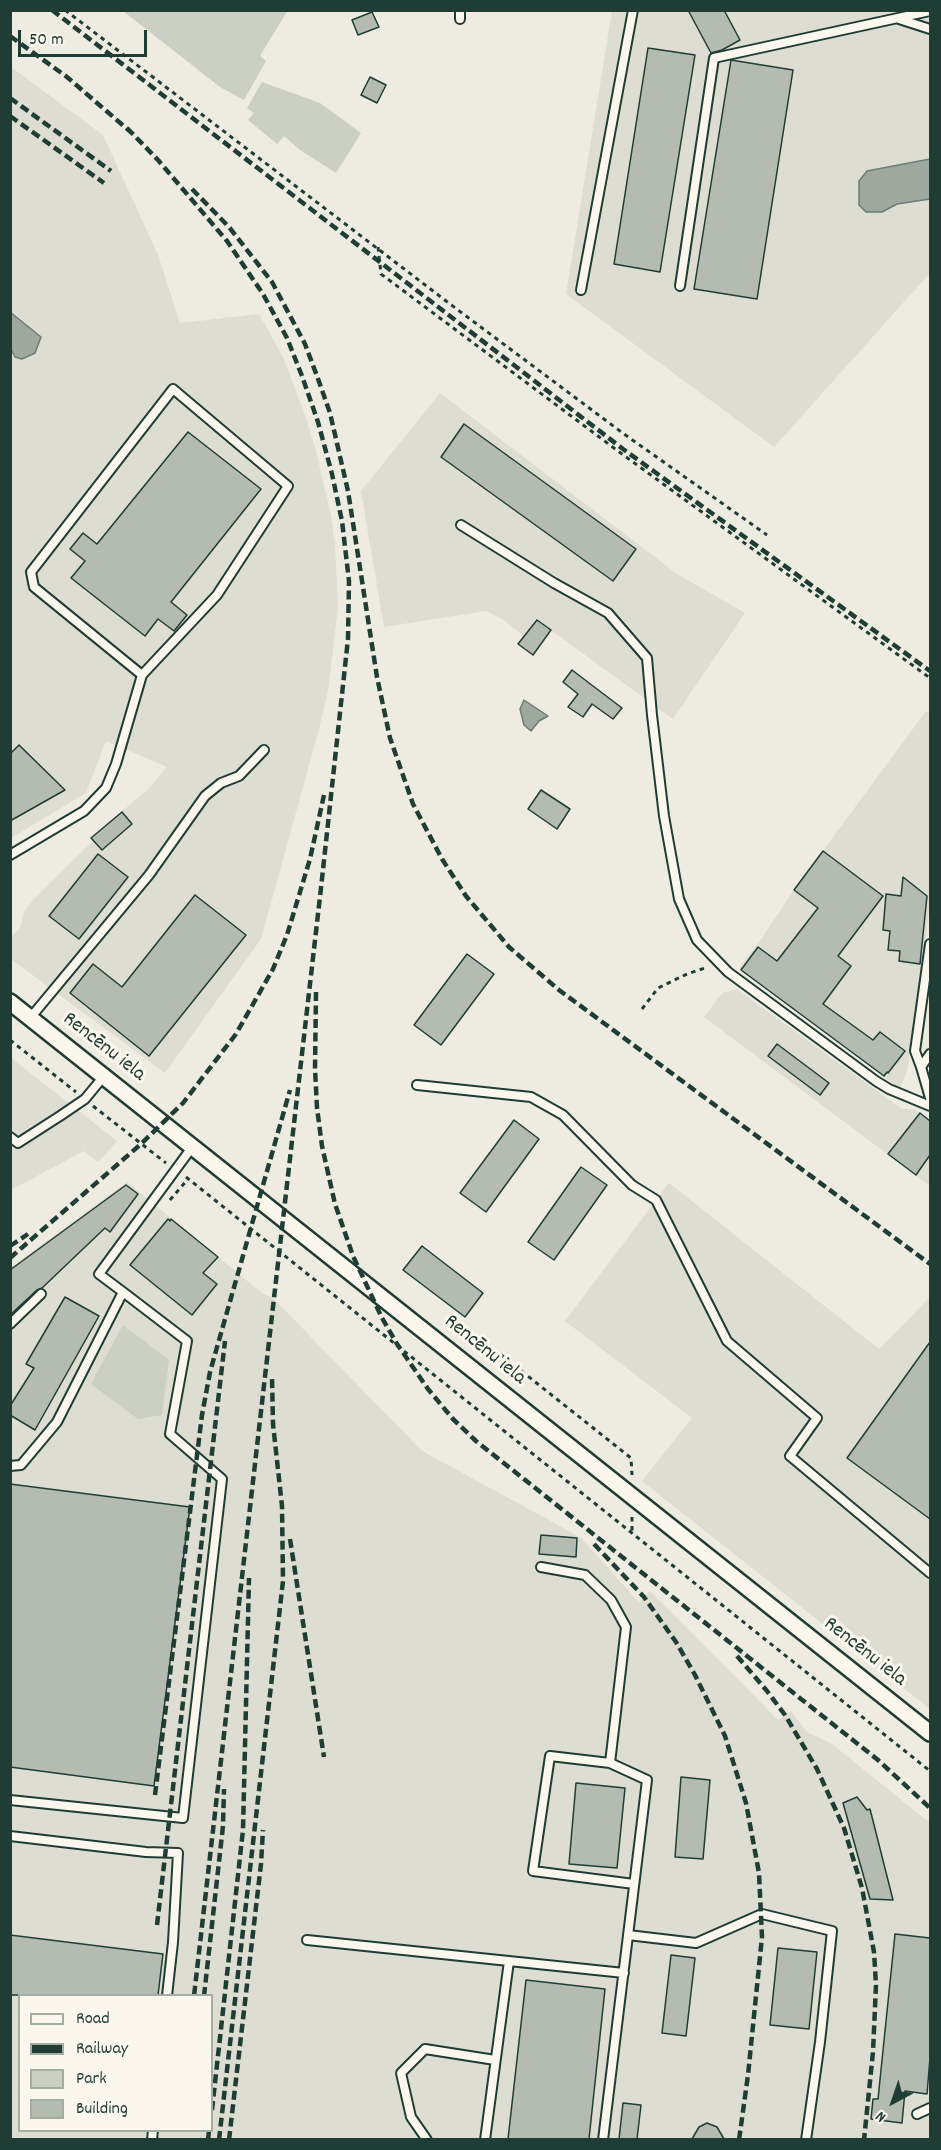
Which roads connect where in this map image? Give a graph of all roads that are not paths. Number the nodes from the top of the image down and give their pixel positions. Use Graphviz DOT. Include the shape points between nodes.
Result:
graph roads {
  1 [pos="633,10"];
  2 [pos="930,11"];
  3 [pos="897,18"];
  4 [pos="930,29"];
  5 [pos="680,286"];
  6 [pos="581,290"];
  7 [pos="461,525"];
  8 [pos="142,675"];
  9 [pos="264,750"];
  10 [pos="10,855"];
  11 [pos="930,944"];
  12 [pos="10,1002"];
  13 [pos="31,1017"];
  14 [pos="930,1054"];
  15 [pos="921,1067"];
  16 [pos="104,1076"];
  17 [pos="417,1084"];
  18 [pos="930,1098"];
  19 [pos="930,1106"];
  20 [pos="10,1137"];
  21 [pos="193,1146"];
  22 [pos="123,1292"];
  23 [pos="41,1294"];
  24 [pos="10,1324"];
  25 [pos="10,1466"];
  26 [pos="541,1567"];
  27 [pos="930,1572"];
  28 [pos="930,1733"];
  29 [pos="610,1763"];
  30 [pos="10,1800"];
  31 [pos="10,1836"];
  32 [pos="634,1884"];
  33 [pos="628,1935"];
  34 [pos="307,1940"];
  35 [pos="509,1961"];
  36 [pos="624,1973"];
  37 [pos="167,1994"];
  38 [pos="495,2060"];
  39 [pos="930,2108"];
  40 [pos="917,2114"];
  41 [pos="427,2139"];
  42 [pos="485,2139"];
  43 [pos="603,2139"];
  44 [pos="806,2139"];
  1 -- 6 [label="lane"];
  2 -- 3 [label="lane"];
  3 -- 4 [label="lane"];
  3 -- 5 [label="lane" via="714,58"];
  7 -- 19 [label="lane" via="608,612 647,658 664,816 679,898 697,940 718,964 876,1081"];
  8 -- 8 [label="lane" via="34,588 31,572 173,389 288,486 217,595"];
  8 -- 10 [label="lane" via="106,788 84,811"];
  9 -- 13 [label="lane" via="239,776 221,783 205,796 149,875"];
  11 -- 15 [label="lane" via="915,1051"];
  12 -- 13 [label="street, Rencēnu iela"];
  13 -- 16 [label="street, Rencēnu iela"];
  14 -- 15 [label="lane"];
  15 -- 18 [label="lane"];
  16 -- 20 [label="lane" via="85,1099 18,1143"];
  16 -- 21 [label="street, Rencēnu iela"];
  17 -- 27 [label="lane" via="531,1097 563,1115 632,1185 656,1200 727,1341 818,1418 790,1456"];
  21 -- 22 [label="lane" via="99,1274"];
  21 -- 28 [label="street, Rencēnu iela"];
  22 -- 25 [label="lane" via="57,1422 21,1465"];
  22 -- 30 [label="lane" via="187,1341 170,1434 222,1479 183,1818"];
  23 -- 24 [label="lane"];
  26 -- 29 [label="lane" via="585,1575 611,1600 626,1627"];
  29 -- 32 [label="lane" via="647,1780"];
  29 -- 32 [label="lane" via="550,1756 533,1870"];
  31 -- 37 [label="lane" via="178,1853"];
  32 -- 33 [label="lane"];
  33 -- 36 [label="lane"];
  33 -- 44 [label="lane" via="696,1943 762,1914 832,1931"];
  34 -- 35 [label="lane"];
  35 -- 36 [label="lane"];
  35 -- 38 [label="lane"];
  36 -- 43 [label="lane"];
  38 -- 41 [label="lane" via="425,2049 400,2073 411,2117"];
  38 -- 42 [label="lane"];
  39 -- 40 [label="lane"];
}
